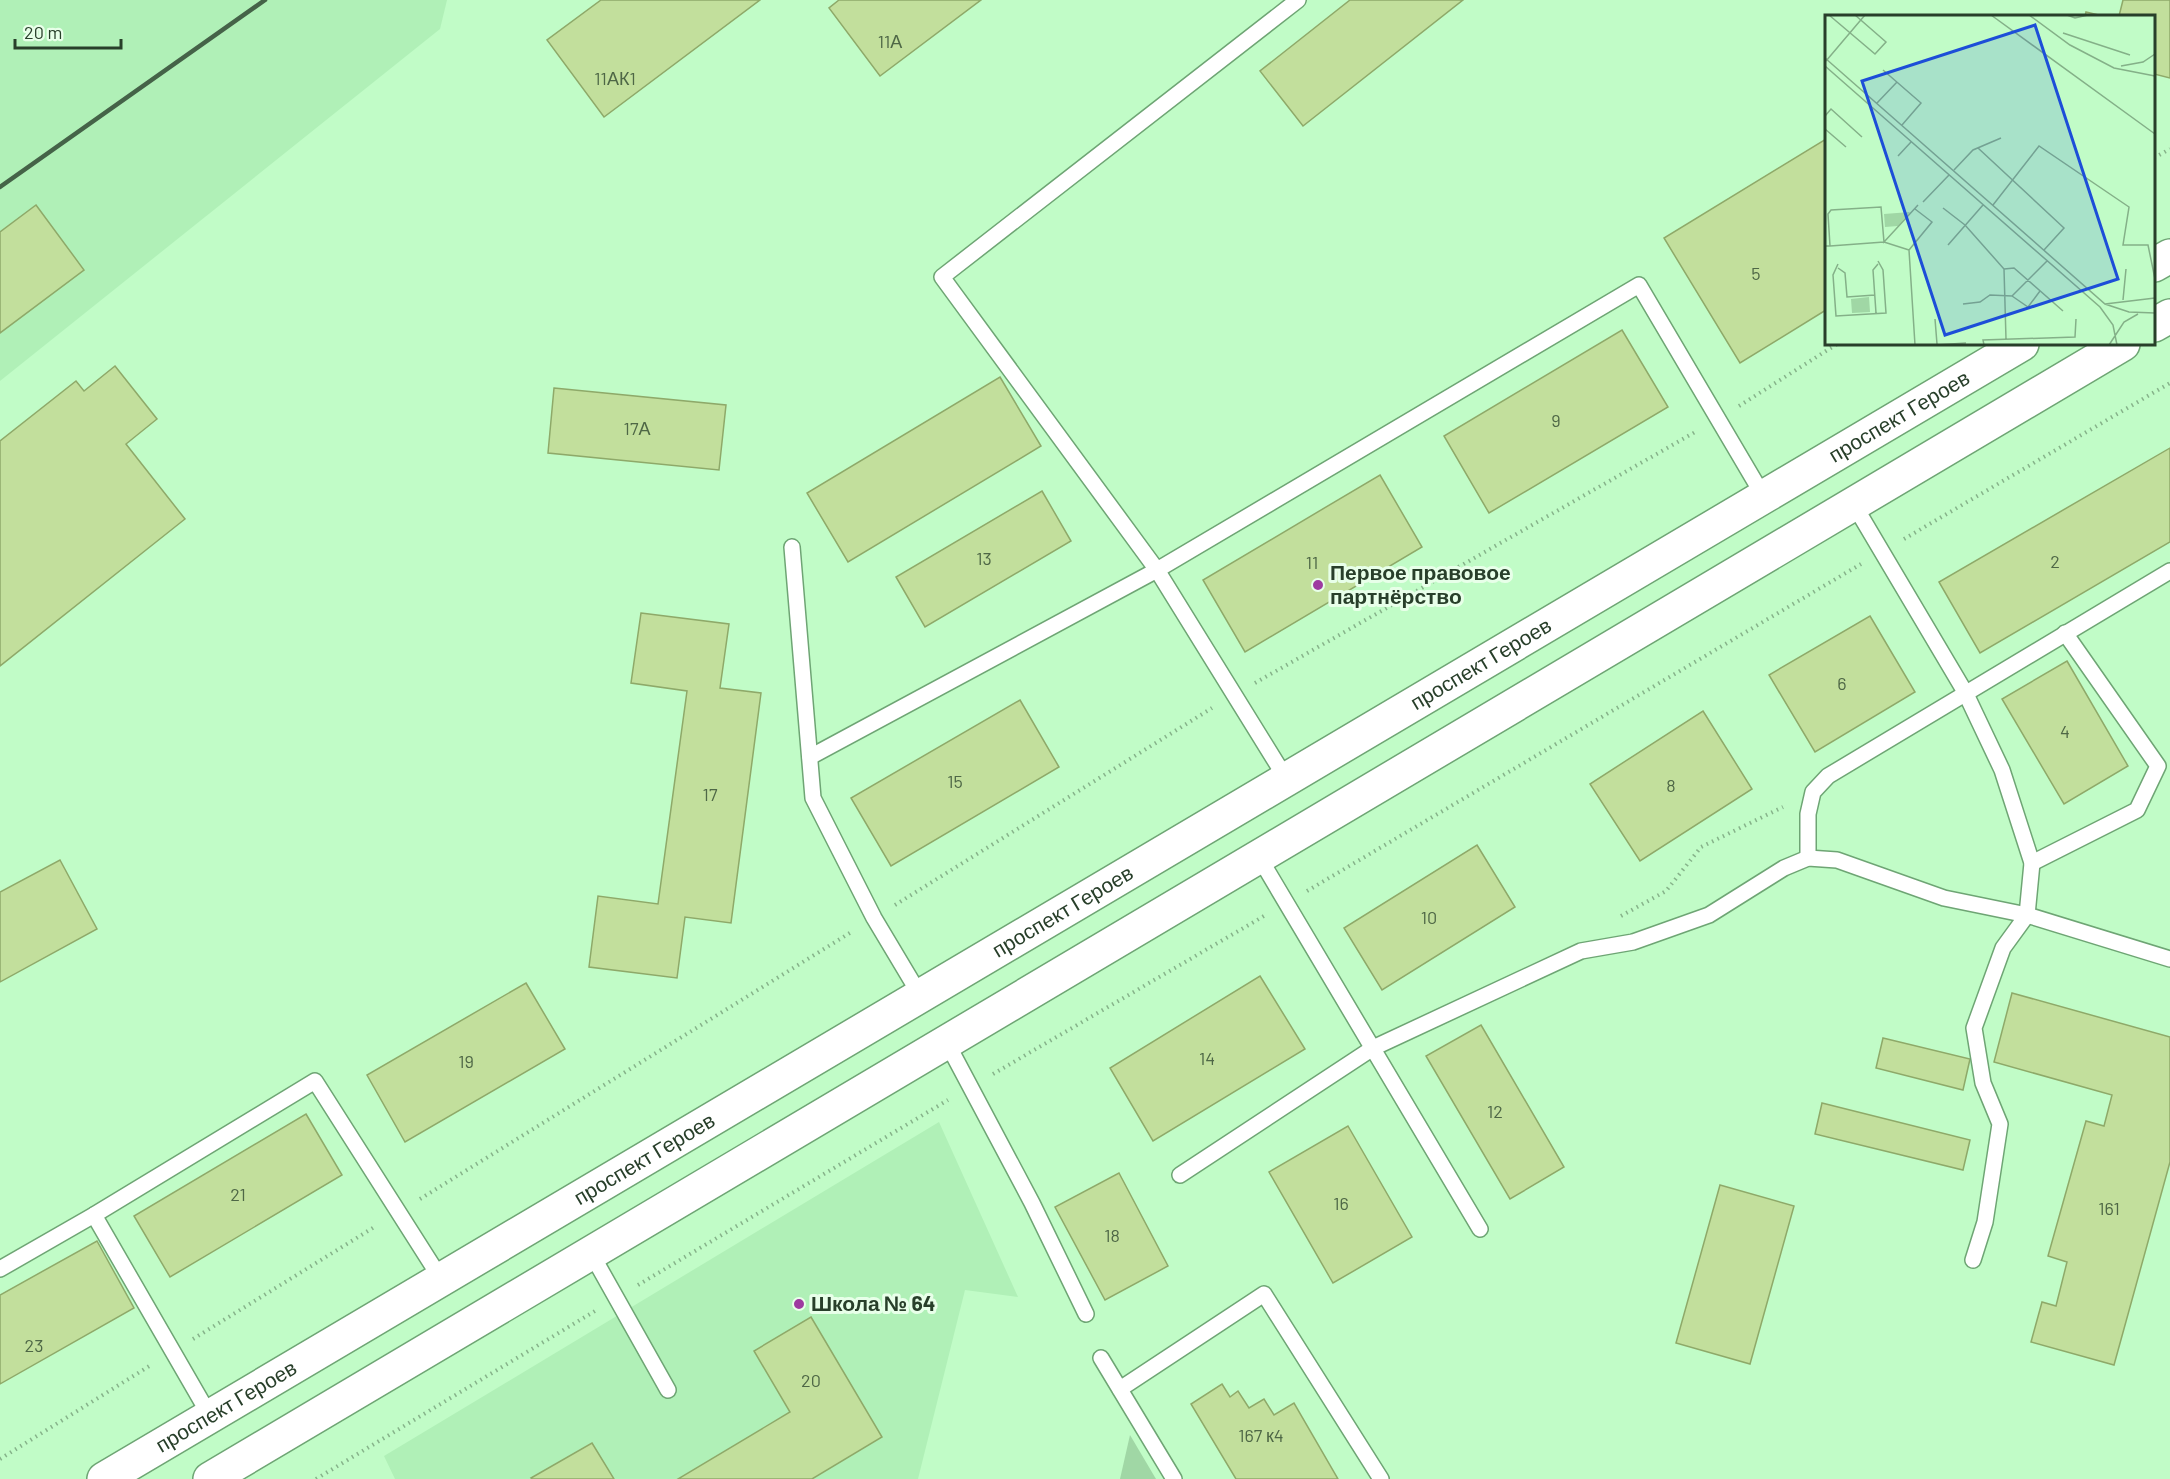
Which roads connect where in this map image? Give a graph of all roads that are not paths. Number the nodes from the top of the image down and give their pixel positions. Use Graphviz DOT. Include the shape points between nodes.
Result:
graph roads {
  1 [pos="1298,0"];
  2 [pos="2170,256"];
  3 [pos="2155,265"];
  4 [pos="2170,316"];
  5 [pos="2155,325"];
  6 [pos="2020,345"];
  7 [pos="2121,345"];
  8 [pos="1764,497"];
  9 [pos="1853,504"];
  10 [pos="792,547"];
  11 [pos="1157,570"];
  12 [pos="2170,571"];
  13 [pos="2065,633"];
  14 [pos="1965,692"];
  15 [pos="810,757"];
  16 [pos="1287,780"];
  17 [pos="1259,857"];
  18 [pos="1808,858"];
  19 [pos="2032,863"];
  20 [pos="2027,915"];
  21 [pos="2170,959"];
  22 [pos="920,995"];
  23 [pos="946,1041"];
  24 [pos="1373,1048"];
  25 [pos="1180,1175"];
  26 [pos="94,1215"];
  27 [pos="1480,1229"];
  28 [pos="591,1253"];
  29 [pos="1973,1260"];
  30 [pos="0,1269"];
  31 [pos="441,1279"];
  32 [pos="1086,1314"];
  33 [pos="1101,1358"];
  34 [pos="1120,1389"];
  35 [pos="668,1390"];
  36 [pos="210,1416"];
  37 [pos="104,1479"];
  38 [pos="210,1479"];
  39 [pos="1174,1479"];
  40 [pos="1381,1479"];
  1 -- 11 [label="lane" via="942,277"];
  2 -- 3 [label="main road"];
  4 -- 5 [label="main road"];
  6 -- 8 [label="main road, проспект Героев"];
  7 -- 9 [label="main road"];
  8 -- 11 [label="lane" via="1639,285"];
  8 -- 16 [label="main road, проспект Героев"];
  9 -- 14 [label="lane"];
  9 -- 17 [label="main road"];
  10 -- 15 [label="lane"];
  11 -- 15 [label="lane"];
  11 -- 16 [label="lane"];
  12 -- 13 [label="lane"];
  13 -- 14 [label="lane"];
  13 -- 19 [label="lane" via="2158,766 2137,810"];
  14 -- 18 [label="lane" via="1828,776 1814,792 1808,814"];
  14 -- 19 [label="lane" via="2002,770"];
  15 -- 22 [label="lane" via="813,798 874,918"];
  16 -- 22 [label="main road, проспект Героев"];
  17 -- 23 [label="main road"];
  17 -- 24 [label="lane"];
  18 -- 20 [label="lane" via="1837,860 1944,898"];
  18 -- 24 [label="lane" via="1784,868 1709,915 1633,942 1581,951"];
  19 -- 20 [label="lane"];
  20 -- 21 [label="lane"];
  20 -- 29 [label="lane" via="2003,948 1974,1028 1983,1083 2001,1124 1985,1222"];
  22 -- 31 [label="main road, проспект Героев"];
  23 -- 28 [label="main road"];
  23 -- 32 [label="lane"];
  24 -- 25 [label="lane"];
  24 -- 27 [label="lane"];
  26 -- 30 [label="lane"];
  26 -- 31 [label="lane" via="315,1081"];
  26 -- 36 [label="lane"];
  28 -- 35 [label="lane"];
  28 -- 38 [label="main road"];
  31 -- 36 [label="main road, проспект Героев"];
  33 -- 34 [label="lane"];
  34 -- 39 [label="lane"];
  34 -- 40 [label="lane" via="1264,1294"];
  36 -- 37 [label="main road, проспект Героев"];
}
